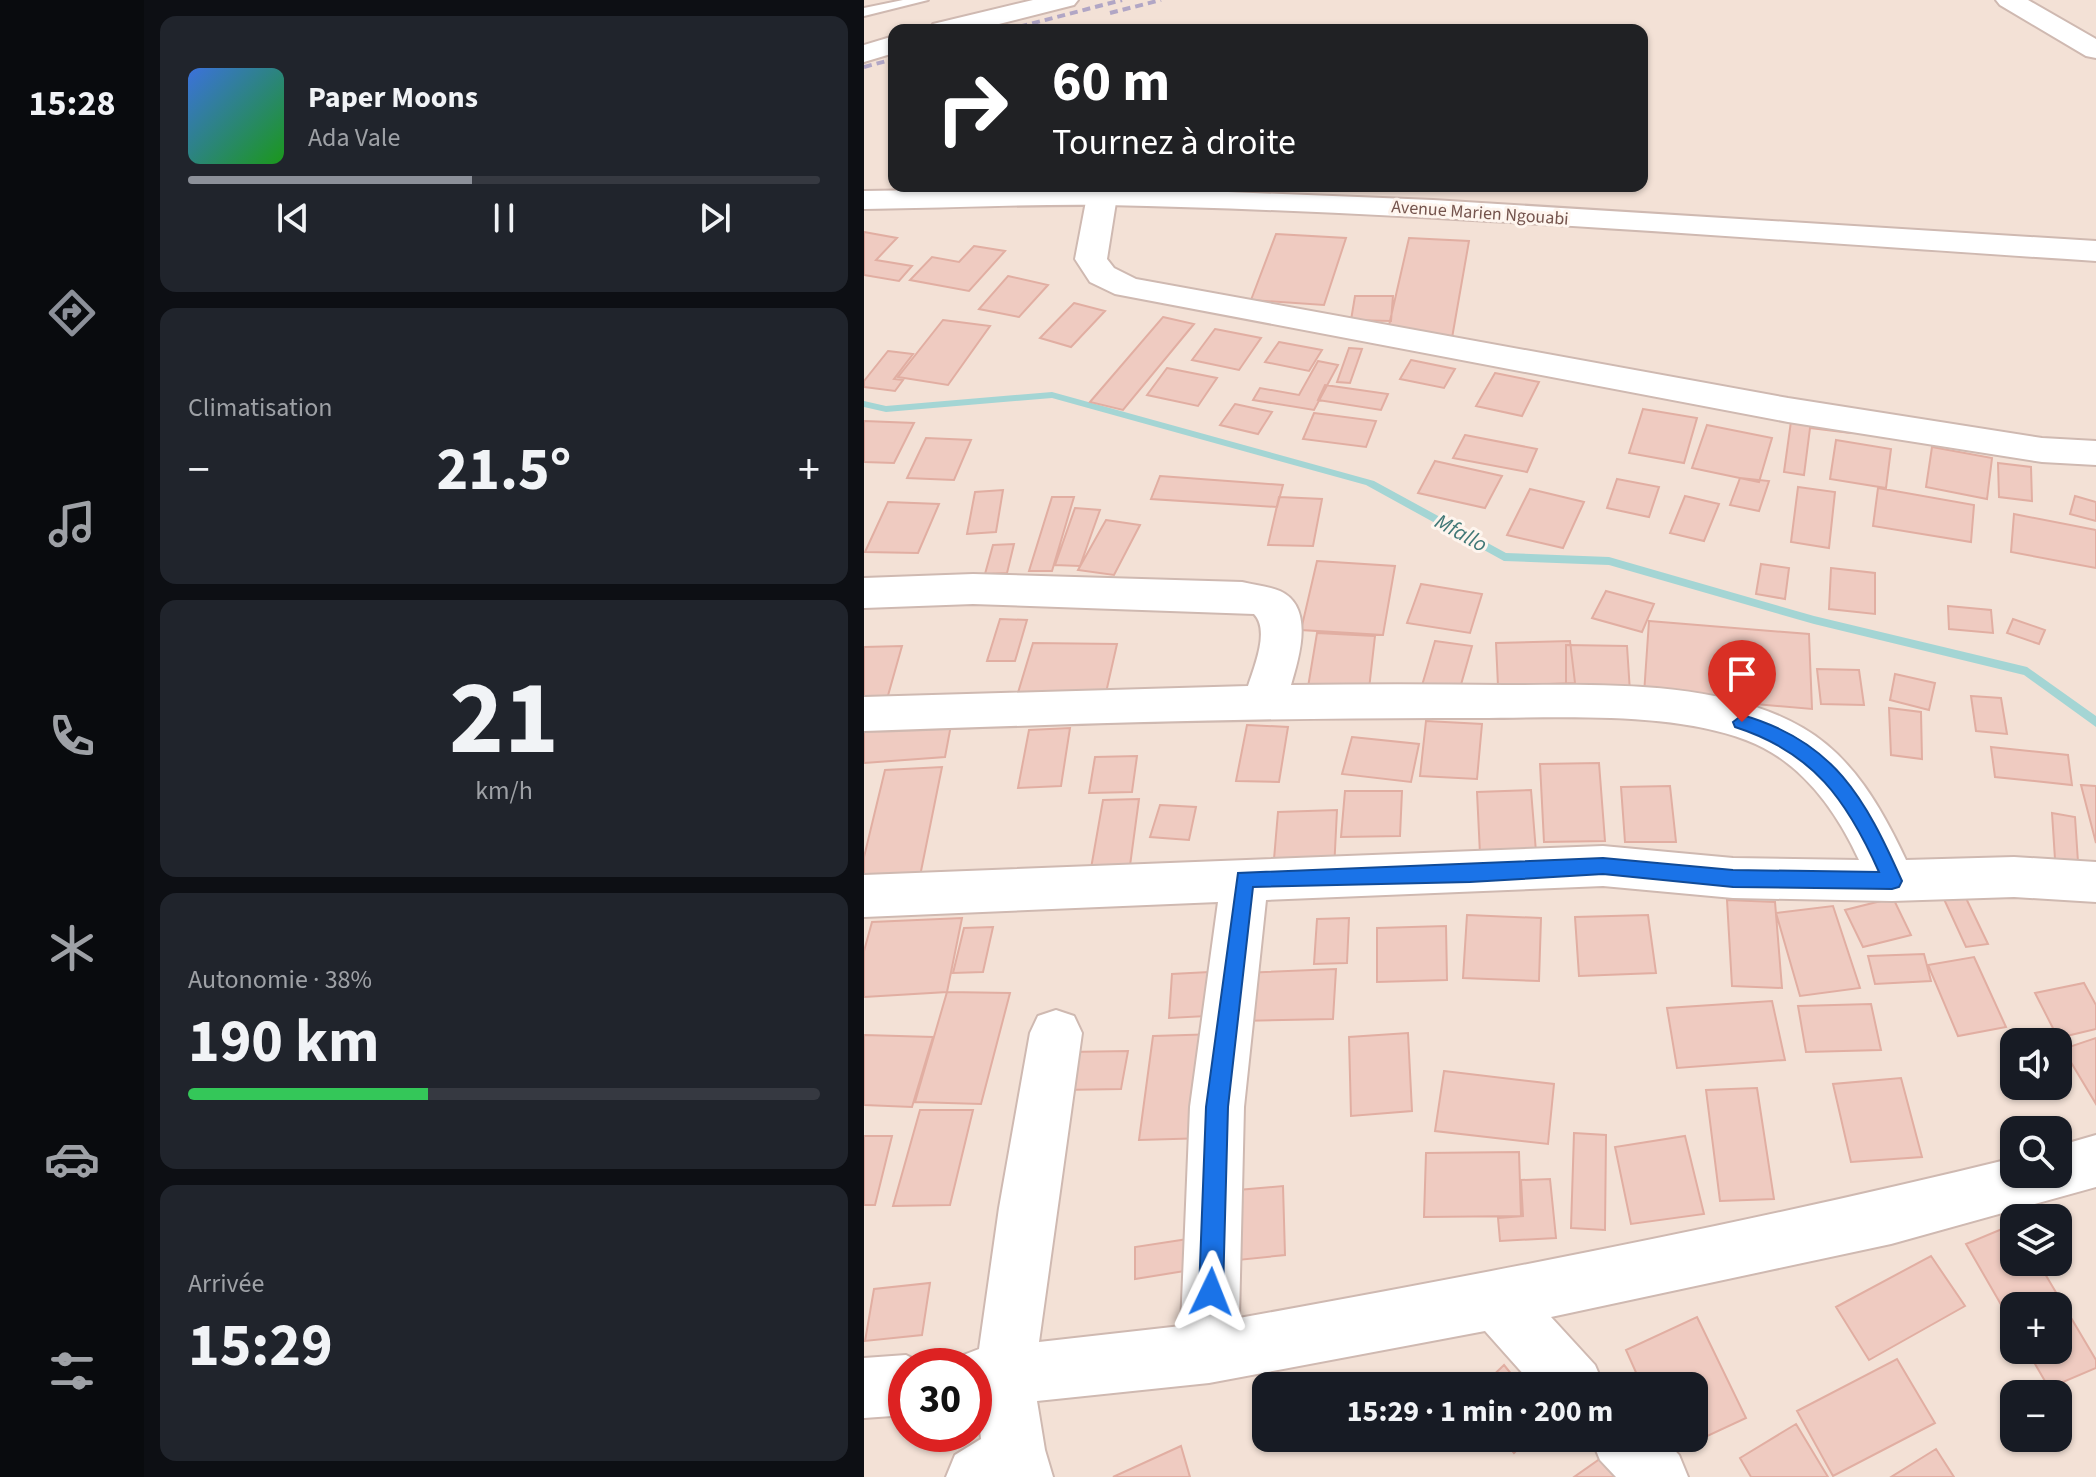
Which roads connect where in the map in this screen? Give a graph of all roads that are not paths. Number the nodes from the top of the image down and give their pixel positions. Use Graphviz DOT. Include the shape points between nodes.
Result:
graph roads {
  1 [pos="922,0"];
  2 [pos="1065,0"];
  3 [pos="2009,0"];
  4 [pos="864,12"];
  5 [pos="967,24"];
  6 [pos="888,46"];
  7 [pos="2096,50"];
  8 [pos="864,54"];
  9 [pos="1102,196"];
  10 [pos="864,200"];
  11 [pos="2096,251"];
  12 [pos="2096,453"];
  13 [pos="864,593"];
  14 [pos="1265,700"];
  15 [pos="864,714"];
  16 [pos="1245,879"];
  17 [pos="1892,881"];
  18 [pos="2096,882"];
  19 [pos="864,896"];
  20 [pos="1056,1033"];
  21 [pos="2080,1167"];
  22 [pos="1496,1300"];
  23 [pos="1209,1353"];
  24 [pos="992,1365"];
  25 [pos="1561,1372"];
  26 [pos="992,1379"];
  27 [pos="888,1386"];
  28 [pos="864,1388"];
  29 [pos="992,1397"];
  30 [pos="1635,1452"];
  31 [pos="1004,1469"];
  32 [pos="1657,1477"];
  1 -- 4 [label="lane"];
  2 -- 5 [label="street"];
  3 -- 7 [label="street"];
  6 -- 8 [label="street"];
  9 -- 10 [label="street, Avenue Marien Ngouabi"];
  9 -- 11 [label="street, Avenue Marien Ngouabi" via="1433,209"];
  9 -- 12 [label="street" via="1091,259 1102,275 1127,287 1788,410 2042,450"];
  13 -- 14 [label="street" via="1005,590 1242,597 1268,603 1284,628"];
  14 -- 15 [label="street"];
  14 -- 17 [label="street" via="1610,702 1718,715 1765,729 1808,753 1843,787"];
  16 -- 17 [label="street" via="1603,866 1733,878"];
  16 -- 19 [label="street"];
  16 -- 23 [label="street" via="1217,1107"];
  17 -- 18 [label="street" via="2014,877"];
  20 -- 24 [label="street" via="1028,1200"];
  21 -- 22 [label="street" via="1891,1216"];
  22 -- 23 [label="street"];
  22 -- 25 [label="street"];
  23 -- 26 [label="street"];
  27 -- 28 [label="street"];
  29 -- 31 [label="street"];
  30 -- 32 [label="street"];
}
